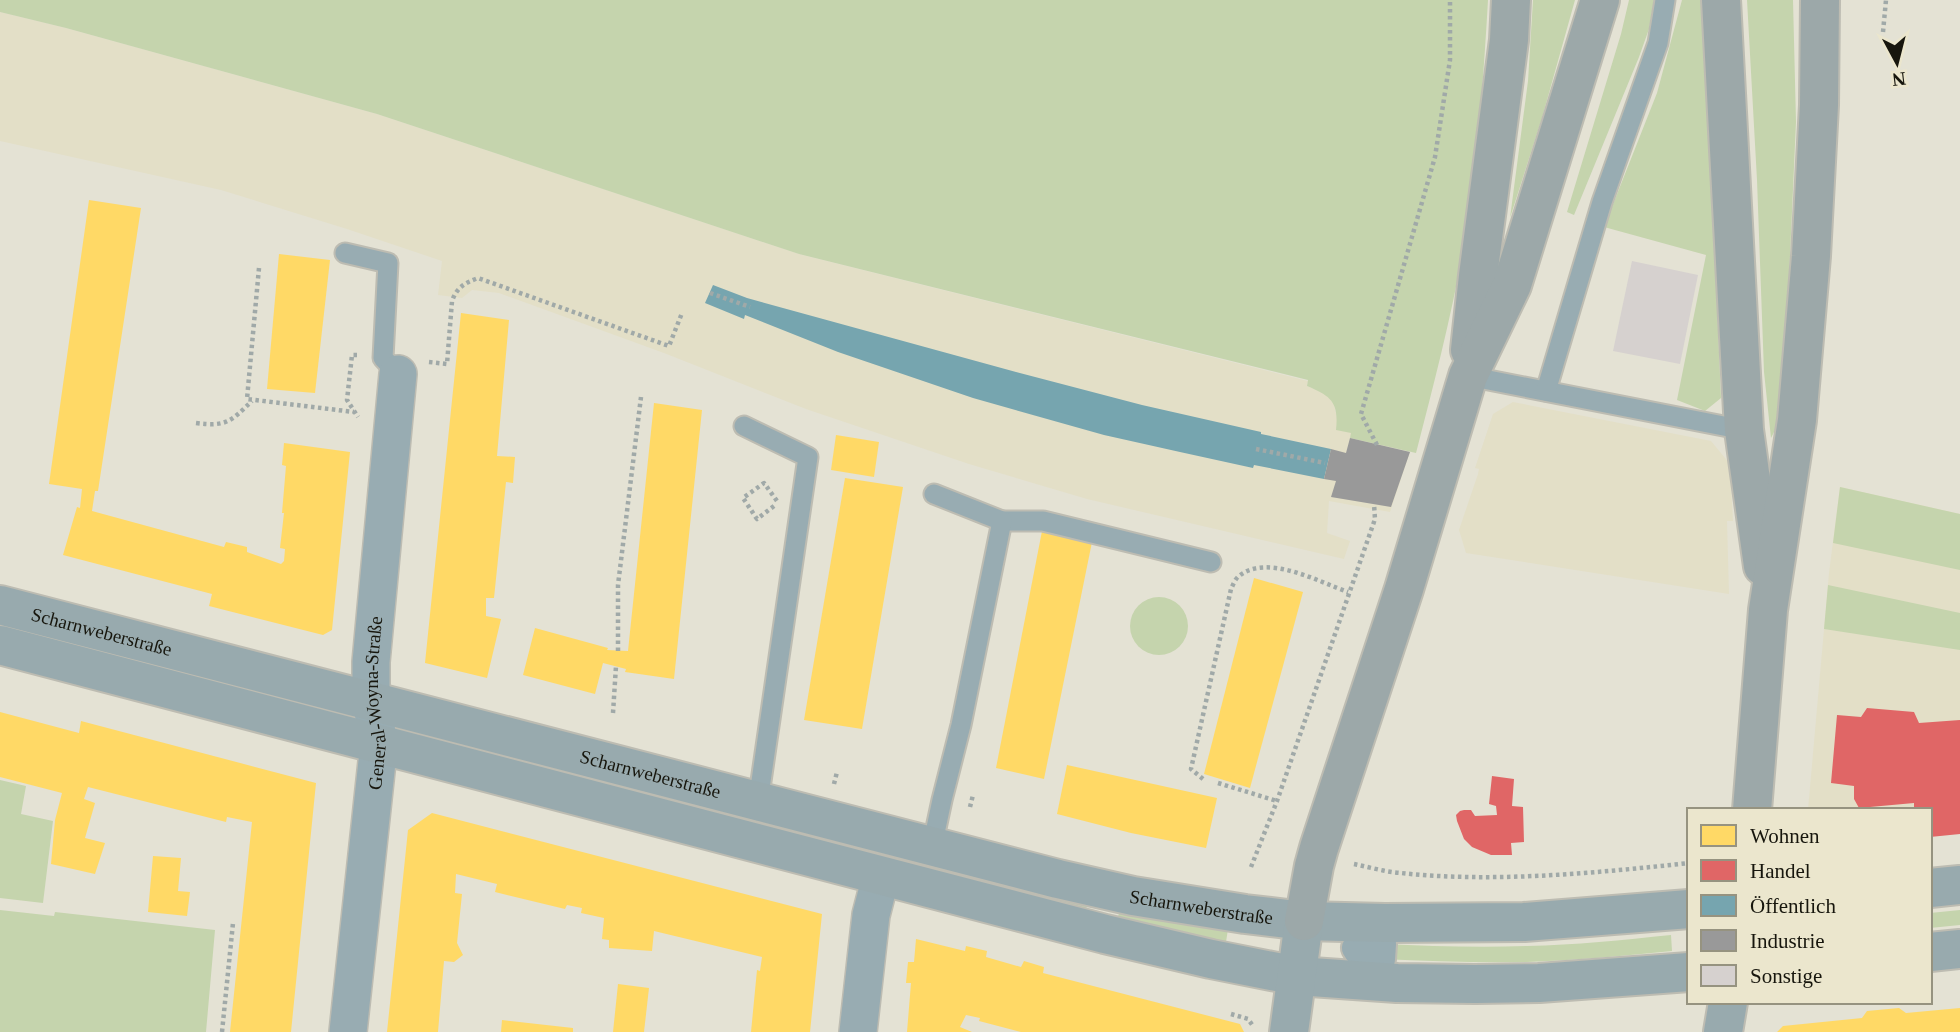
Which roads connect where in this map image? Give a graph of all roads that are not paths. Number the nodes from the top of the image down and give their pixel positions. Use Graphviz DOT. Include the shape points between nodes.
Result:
graph roads {
  1 [pos="1511,0"];
  2 [pos="1600,0"];
  3 [pos="1665,0"];
  4 [pos="1721,0"];
  5 [pos="1820,0"];
  6 [pos="345,253"];
  7 [pos="391,366"];
  8 [pos="1468,376"];
  9 [pos="1546,391"];
  10 [pos="744,426"];
  11 [pos="1744,430"];
  12 [pos="934,494"];
  13 [pos="1002,521"];
  14 [pos="1211,562"];
  15 [pos="0,605"];
  16 [pos="1768,610"];
  17 [pos="0,645"];
  18 [pos="371,701"];
  19 [pos="379,743"];
  20 [pos="758,802"];
  21 [pos="1752,808"];
  22 [pos="932,847"];
  23 [pos="881,876"];
  24 [pos="1960,885"];
  25 [pos="1932,888"];
  26 [pos="1687,909"];
  27 [pos="1304,921"];
  28 [pos="1960,949"];
  29 [pos="1932,952"];
  30 [pos="1687,972"];
  31 [pos="1297,976"];
  32 [pos="1728,1004"];
  33 [pos="1276,1030"];
  34 [pos="348,1032"];
  35 [pos="858,1032"];
  36 [pos="1723,1032"];
  1 -- 8 [label="highway"];
  2 -- 8 [label="highway" via="1512,285"];
  3 -- 9 [label="lane" via="1658,43 1602,202"];
  4 -- 11 [label="highway"];
  5 -- 16 [label="highway" via="1810,270 1797,420"];
  6 -- 7 [label="lane" via="388,263"];
  7 -- 18 [label="street, General-Woyna-Straße"];
  8 -- 9 [label="lane"];
  8 -- 27 [label="highway" via="1319,848"];
  9 -- 11 [label="lane"];
  10 -- 20 [label="lane" via="808,457"];
  11 -- 16 [label="highway"];
  12 -- 13 [label="lane"];
  13 -- 14 [label="lane" via="1043,521"];
  13 -- 22 [label="lane"];
  15 -- 18 [label="main road, Scharnweberstraße"];
  16 -- 21 [label="highway"];
  17 -- 19 [label="main road, Scharnweberstraße"];
  18 -- 19 [label="street, General-Woyna-Straße"];
  18 -- 20 [label="main road, Scharnweberstraße"];
  19 -- 23 [label="main road, Scharnweberstraße"];
  19 -- 34 [label="street, General-Woyna-Straße"];
  20 -- 22 [label="main road, Scharnweberstraße"];
  22 -- 27 [label="main road, Scharnweberstraße" via="1133,896"];
  23 -- 31 [label="main road, Scharnweberstraße" via="1210,960"];
  23 -- 35 [label="street" via="871,915"];
  24 -- 25 [label="main road"];
  26 -- 27 [label="main road, Scharnweberstraße" via="1524,922"];
  27 -- 31 [label="main road"];
  28 -- 29 [label="main road"];
  30 -- 31 [label="main road, Scharnweberstraße" via="1475,985"];
  31 -- 33 [label="main road"];
  32 -- 36 [label="main road"];
}
